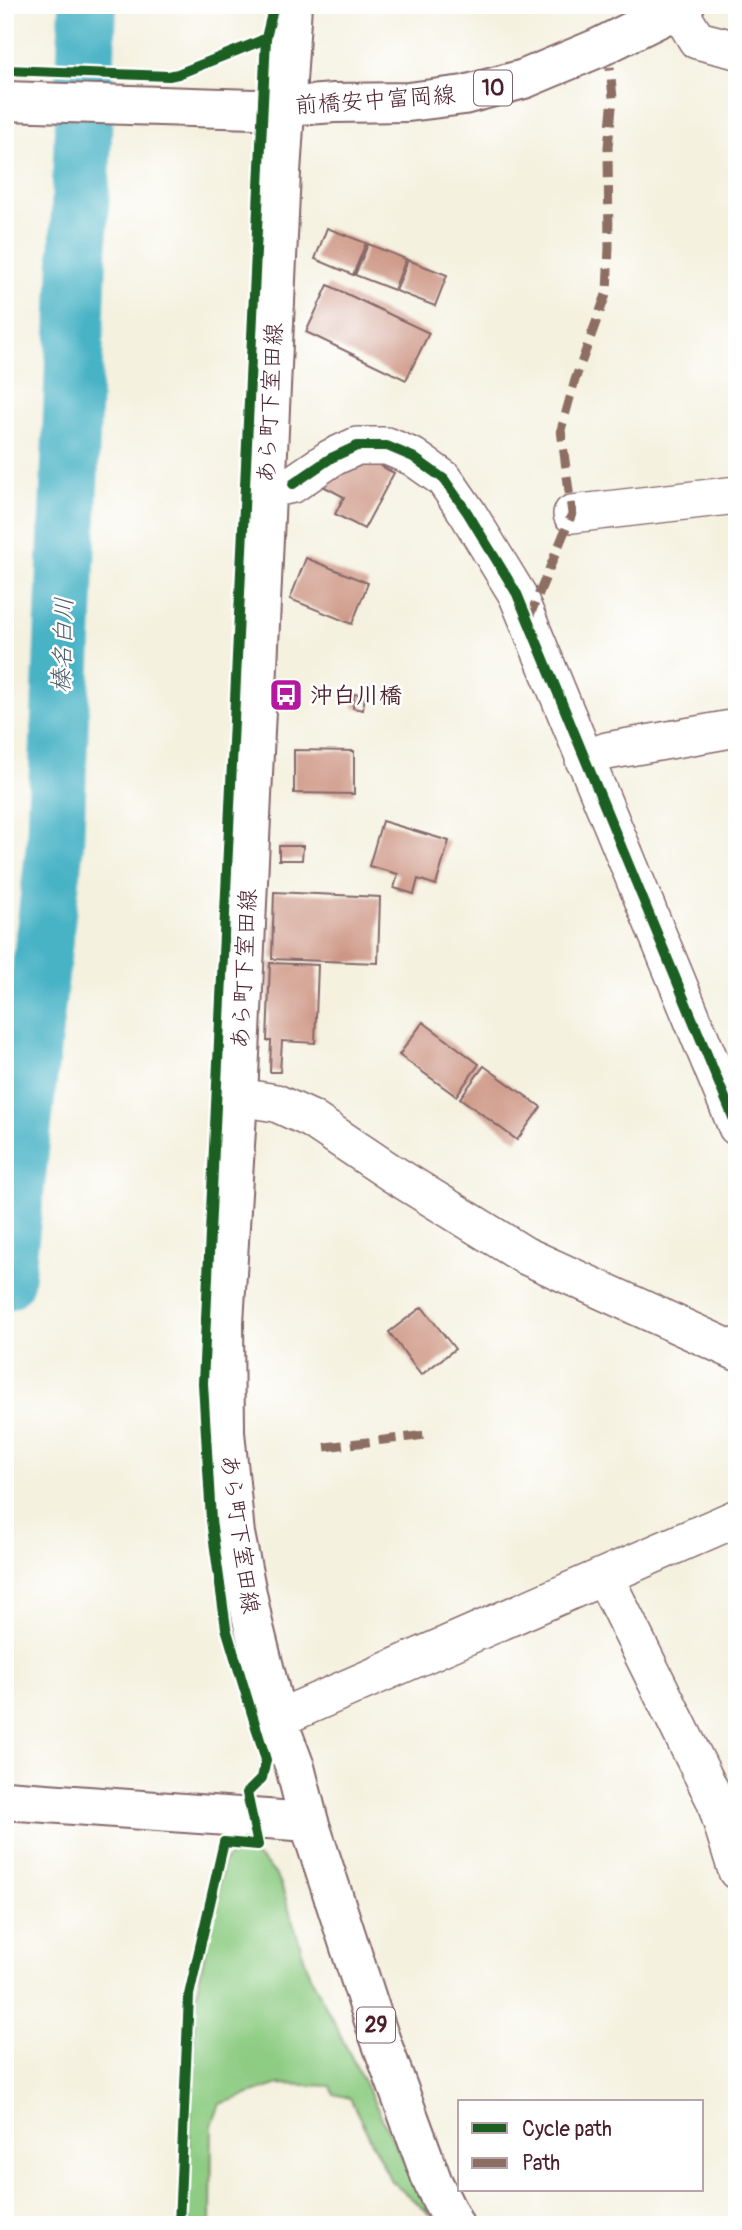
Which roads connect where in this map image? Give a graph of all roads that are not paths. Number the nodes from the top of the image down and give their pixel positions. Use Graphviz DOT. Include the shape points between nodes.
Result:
graph roads {
  1 [pos="292,5"];
  2 [pos="681,7"];
  3 [pos="737,50"];
  4 [pos="5,101"];
  5 [pos="269,108"];
  6 [pos="266,490"];
  7 [pos="737,495"];
  8 [pos="572,514"];
  9 [pos="737,728"];
  10 [pos="584,760"];
  11 [pos="237,1097"];
  12 [pos="737,1127"];
  13 [pos="737,1352"];
  14 [pos="737,1518"];
  15 [pos="605,1578"];
  16 [pos="277,1719"];
  17 [pos="5,1800"];
  18 [pos="309,1822"];
  19 [pos="737,1871"];
  20 [pos="454,2225"];
  1 -- 5 [label="main road, あら町下室田線"];
  2 -- 3 [label="street" via="697,40"];
  2 -- 5 [label="main road, 前橋安中富岡線 / 10" via="524,79 464,95"];
  4 -- 5 [label="main road, 前橋安中富岡線 / 10"];
  5 -- 6 [label="main road, あら町下室田線 / 29"];
  6 -- 10 [label="street" via="293,484 357,446 387,446 413,457 444,479 517,594"];
  6 -- 11 [label="main road, あら町下室田線 / 29"];
  7 -- 8 [label="street"];
  9 -- 10 [label="street" via="607,751"];
  10 -- 12 [label="street"];
  11 -- 13 [label="street" via="276,1103 311,1119 524,1255"];
  11 -- 16 [label="main road, あら町下室田線 / 29" via="224,1322 225,1432 235,1534"];
  14 -- 15 [label="street"];
  15 -- 16 [label="street"];
  15 -- 19 [label="street" via="715,1800"];
  16 -- 18 [label="main road, あら町下室田線 / 29"];
  17 -- 18 [label="main road"];
  18 -- 20 [label="main road, あら町下室田線 / 29" via="379,2036 433,2183"];
}
